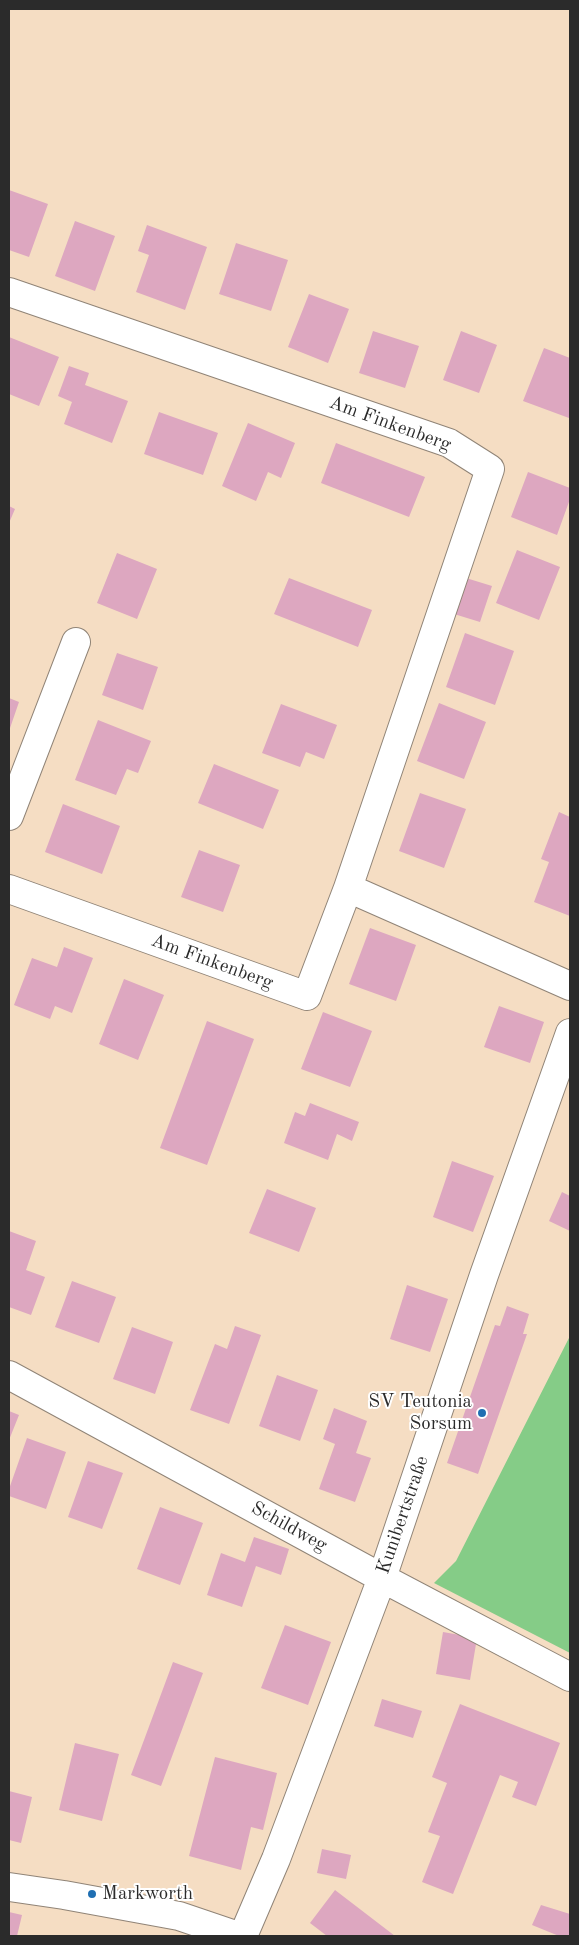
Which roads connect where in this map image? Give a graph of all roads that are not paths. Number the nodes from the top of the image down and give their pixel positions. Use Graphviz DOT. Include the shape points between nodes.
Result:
graph roads {
  1 [pos="9,292"];
  2 [pos="76,642"];
  3 [pos="9,816"];
  4 [pos="348,888"];
  5 [pos="9,889"];
  6 [pos="570,986"];
  7 [pos="570,1033"];
  8 [pos="9,1375"];
  9 [pos="382,1578"];
  10 [pos="570,1677"];
  11 [pos="9,1887"];
  12 [pos="238,1936"];
  13 [pos="243,1936"];
  1 -- 4 [label="street, Am Finkenberg" via="449,443 490,469"];
  2 -- 3 [label="street"];
  4 -- 5 [label="street, Am Finkenberg" via="307,996"];
  4 -- 6 [label="street"];
  7 -- 9 [label="street, Kunibertstraße"];
  8 -- 9 [label="street, Schildweg"];
  9 -- 10 [label="street, Schildweg"];
  9 -- 13 [label="street, Kunibertstraße" via="276,1860"];
  11 -- 12 [label="street" via="179,1916"];
}
